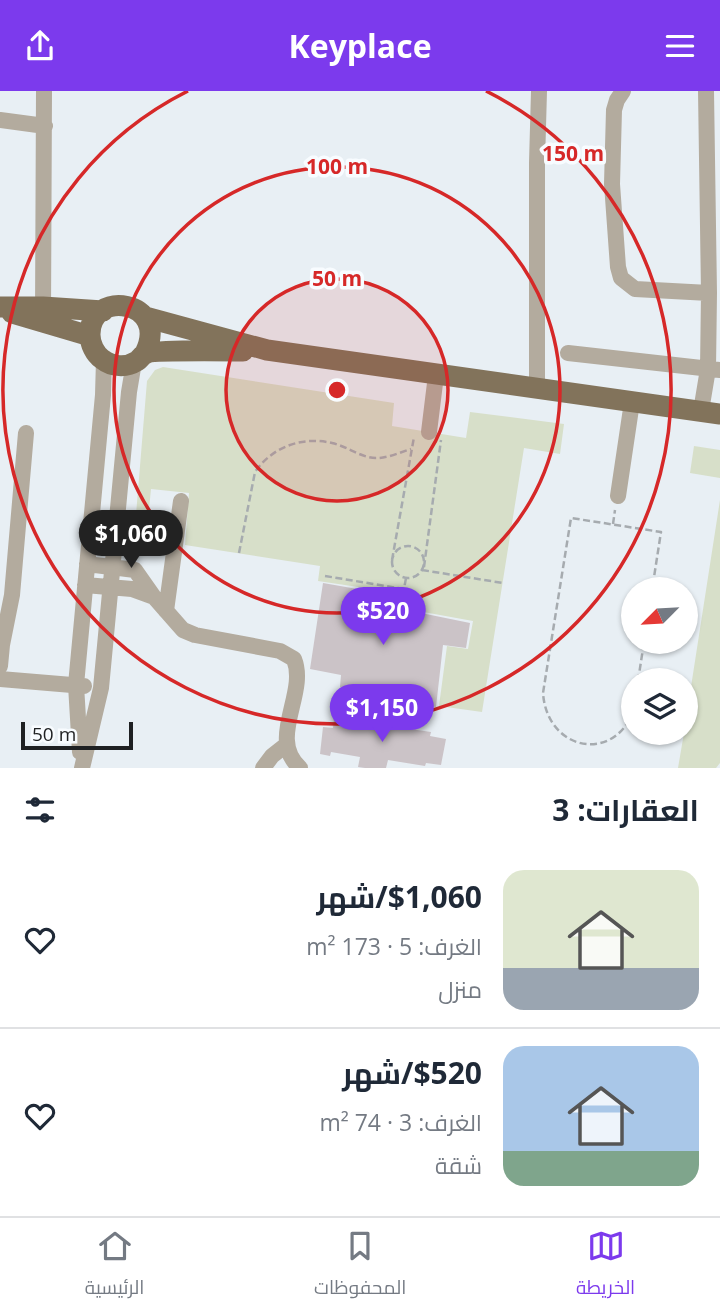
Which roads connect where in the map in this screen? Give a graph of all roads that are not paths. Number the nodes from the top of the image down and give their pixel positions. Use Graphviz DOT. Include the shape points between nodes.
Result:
graph roads {
  1 [pos="44,91"];
  2 [pos="539,91"];
  3 [pos="623,91"];
  4 [pos="706,91"];
  5 [pos="0,120"];
  6 [pos="45,127"];
  7 [pos="714,186"];
  8 [pos="712,303"];
  9 [pos="0,309"];
  10 [pos="103,311"];
  11 [pos="43,314"];
  12 [pos="145,317"];
  13 [pos="90,337"];
  14 [pos="267,350"];
  15 [pos="568,353"];
  16 [pos="140,358"];
  17 [pos="104,360"];
  18 [pos="714,369"];
  19 [pos="436,375"];
  20 [pos="537,390"];
  21 [pos="632,402"];
  22 [pos="710,413"];
  23 [pos="26,433"];
  24 [pos="428,436"];
  25 [pos="618,496"];
  26 [pos="181,501"];
  27 [pos="87,564"];
  28 [pos="112,567"];
  29 [pos="85,585"];
  30 [pos="110,588"];
  31 [pos="154,597"];
  32 [pos="166,611"];
  33 [pos="0,666"];
  34 [pos="0,679"];
  35 [pos="76,685"];
  36 [pos="101,688"];
  37 [pos="286,745"];
  38 [pos="81,768"];
  39 [pos="263,768"];
  40 [pos="300,768"];
  1 -- 6 [label="street"];
  2 -- 20 [label="street"];
  3 -- 8 [label="street" via="614,110 612,184 621,278 635,289"];
  4 -- 7 [label="street"];
  5 -- 6 [label="street"];
  6 -- 11 [label="street"];
  7 -- 8 [label="street"];
  8 -- 18 [label="street"];
  9 -- 11 [label="main road"];
  10 -- 11 [label="main road"];
  10 -- 12 [label="main road" via="123,305"];
  10 -- 13 [label="main road"];
  11 -- 13 [label="main road"];
  12 -- 14 [label="main road"];
  12 -- 16 [label="main road" via="150,344"];
  13 -- 17 [label="main road" via="93,349"];
  14 -- 16 [label="main road"];
  14 -- 19 [label="main road"];
  15 -- 18 [label="street"];
  16 -- 17 [label="main road" via="120,366"];
  16 -- 28 [label="street" via="129,392"];
  17 -- 27 [label="street"];
  18 -- 22 [label="street"];
  19 -- 20 [label="main road"];
  19 -- 24 [label="street"];
  20 -- 21 [label="main road"];
  21 -- 22 [label="main road"];
  21 -- 25 [label="street"];
  23 -- 33 [label="street" via="12,595"];
  26 -- 32 [label="street"];
  27 -- 28 [label="street"];
  27 -- 29 [label="street"];
  28 -- 30 [label="street"];
  28 -- 31 [label="street" via="135,570"];
  29 -- 30 [label="street"];
  29 -- 35 [label="street"];
  30 -- 31 [label="street"];
  30 -- 36 [label="street"];
  31 -- 32 [label="street"];
  32 -- 37 [label="street" via="183,630 195,635 281,650 294,659 297,674"];
  34 -- 35 [label="street"];
  35 -- 36 [label="street"];
  35 -- 38 [label="street"];
  36 -- 38 [label="street"];
  37 -- 39 [label="street"];
  37 -- 40 [label="street"];
}
